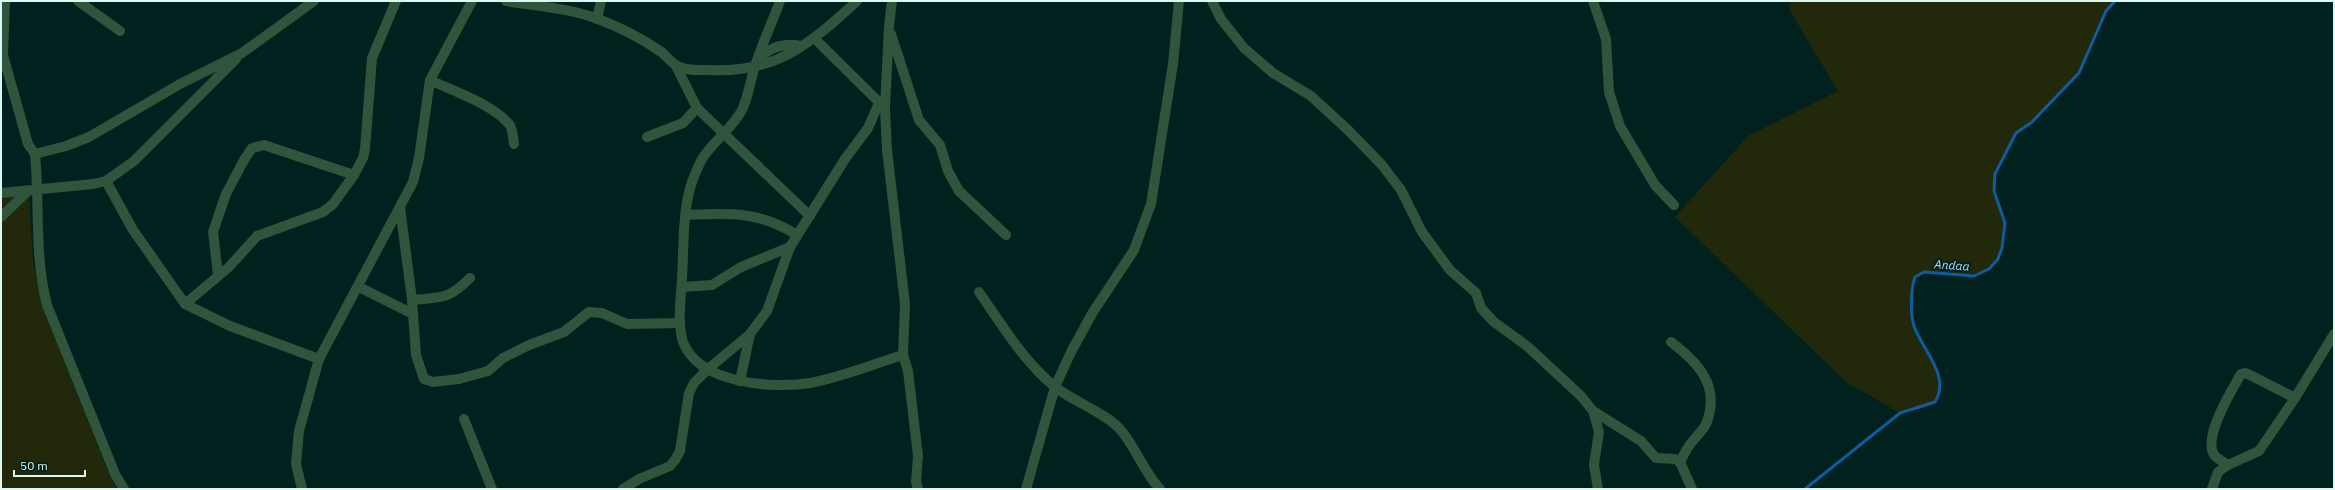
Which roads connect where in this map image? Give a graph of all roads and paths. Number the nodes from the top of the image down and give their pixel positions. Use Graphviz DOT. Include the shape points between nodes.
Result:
graph roads {
  1 [pos="5,1"];
  2 [pos="78,1"];
  3 [pos="314,1"];
  4 [pos="396,1"];
  5 [pos="472,1"];
  6 [pos="506,1"];
  7 [pos="601,1"];
  8 [pos="780,1"];
  9 [pos="857,1"];
  10 [pos="1179,1"];
  11 [pos="1212,1"];
  12 [pos="1593,1"];
  13 [pos="891,2"];
  14 [pos="597,19"];
  15 [pos="889,26"];
  16 [pos="120,31"];
  17 [pos="814,38"];
  18 [pos="801,46"];
  19 [pos="242,53"];
  20 [pos="760,56"];
  21 [pos="676,66"];
  22 [pos="755,66"];
  23 [pos="430,80"];
  24 [pos="882,106"];
  25 [pos="697,108"];
  26 [pos="723,134"];
  27 [pos="647,137"];
  28 [pos="514,144"];
  29 [pos="34,154"];
  30 [pos="354,175"];
  31 [pos="106,181"];
  32 [pos="33,190"];
  33 [pos="1,193"];
  34 [pos="1674,205"];
  35 [pos="400,208"];
  36 [pos="686,215"];
  37 [pos="810,216"];
  38 [pos="1,217"];
  39 [pos="797,235"];
  40 [pos="1006,235"];
  41 [pos="790,247"];
  42 [pos="218,275"];
  43 [pos="470,278"];
  44 [pos="359,287"];
  45 [pos="682,287"];
  46 [pos="979,292"];
  47 [pos="412,300"];
  48 [pos="185,304"];
  49 [pos="413,314"];
  50 [pos="680,323"];
  51 [pos="750,334"];
  52 [pos="2334,334"];
  53 [pos="1671,342"];
  54 [pos="904,355"];
  55 [pos="319,360"];
  56 [pos="708,369"];
  57 [pos="740,381"];
  58 [pos="1055,387"];
  59 [pos="2296,398"];
  60 [pos="1593,411"];
  61 [pos="464,419"];
  62 [pos="1680,462"];
  63 [pos="2228,465"];
  64 [pos="124,489"];
  65 [pos="302,489"];
  66 [pos="492,489"];
  67 [pos="623,489"];
  68 [pos="918,489"];
  69 [pos="1026,489"];
  70 [pos="1160,489"];
  71 [pos="1598,489"];
  72 [pos="1692,489"];
  73 [pos="2212,489"];
  1 -- 29 [label="street" via="3,55 28,144"];
  2 -- 16 [label="street"];
  3 -- 19 [label="street"];
  4 -- 30 [label="street" via="372,58 365,149"];
  5 -- 23 [label="street"];
  6 -- 14 [label="street" via="568,11"];
  7 -- 14 [label="street"];
  8 -- 20 [label="street"];
  9 -- 17 [label="street"];
  10 -- 58 [label="street" via="1173,64 1151,204 1134,250 1093,312"];
  11 -- 60 [label="street" via="1221,19 1244,48 1273,72 1311,96 1382,165 1401,190 1422,232 1450,270 1476,293 1482,308 1494,322 1527,346 1581,396"];
  12 -- 34 [label="street" via="1606,39 1609,92 1620,126 1655,185"];
  13 -- 15 [label="street"];
  14 -- 21 [label="street" via="660,51"];
  15 -- 24 [label="street"];
  15 -- 40 [label="street" via="919,120 940,146 948,171 963,196"];
  17 -- 18 [label="street"];
  17 -- 24 [label="street"];
  18 -- 20 [label="street" via="775,46"];
  18 -- 22 [label="street" via="772,63"];
  19 -- 29 [label="street" via="180,84 89,137"];
  19 -- 31 [label="street" via="134,160"];
  20 -- 22 [label="street"];
  21 -- 22 [label="street" via="712,70"];
  21 -- 25 [label="street"];
  22 -- 26 [label="street" via="742,111"];
  23 -- 28 [label="street" via="485,106 501,117 510,124"];
  23 -- 35 [label="street" via="419,158 413,182"];
  24 -- 37 [label="street"];
  24 -- 54 [label="street" via="904,304"];
  25 -- 26 [label="street"];
  25 -- 27 [label="street" via="683,123"];
  26 -- 36 [label="street" via="702,159 692,183"];
  26 -- 37 [label="street"];
  29 -- 32 [label="street"];
  30 -- 42 [label="street" via="333,204 323,212 257,236 229,267"];
  30 -- 42 [label="street" via="264,146 252,148 226,194 213,232"];
  31 -- 32 [label="street"];
  31 -- 48 [label="street" via="133,230"];
  32 -- 33 [label="street"];
  32 -- 38 [label="street"];
  32 -- 64 [label="street" via="40,280 47,305 112,467"];
  35 -- 44 [label="street"];
  35 -- 47 [label="street"];
  36 -- 39 [label="street" via="743,215 778,222"];
  36 -- 45 [label="street"];
  37 -- 39 [label="street"];
  39 -- 41 [label="street"];
  41 -- 45 [label="street" via="741,267 712,284"];
  41 -- 51 [label="street" via="773,298"];
  42 -- 48 [label="street"];
  43 -- 47 [label="street" via="457,291 445,297"];
  44 -- 49 [label="street"];
  44 -- 55 [label="street"];
  45 -- 50 [label="street"];
  46 -- 58 [label="street" via="1017,348"];
  47 -- 49 [label="street"];
  48 -- 55 [label="street" via="230,326"];
  49 -- 50 [label="street" via="416,355 424,379 433,382 459,379 488,371 503,358 528,345 564,332 589,312 602,313 627,324"];
  50 -- 56 [label="street" via="683,341 689,353"];
  51 -- 56 [label="street"];
  51 -- 57 [label="street"];
  52 -- 59 [label="street"];
  53 -- 62 [label="street" via="1687,354 1702,372 1707,380 1712,403 1705,425"];
  54 -- 57 [label="street" via="812,382 787,386"];
  54 -- 68 [label="street" via="918,456"];
  55 -- 65 [label="street" via="299,431 296,464"];
  56 -- 57 [label="street"];
  56 -- 67 [label="street" via="694,383 689,393 680,451 675,460 666,469"];
  58 -- 69 [label="street"];
  58 -- 70 [label="street" via="1118,427 1129,440 1150,478"];
  59 -- 63 [label="street" via="2259,451"];
  59 -- 63 [label="street" via="2250,375 2241,374 2224,402 2213,439 2212,450"];
  60 -- 62 [label="street" via="1641,441 1656,458 1675,459"];
  60 -- 71 [label="street" via="1599,432 1594,465"];
  61 -- 66 [label="street"];
  62 -- 72 [label="street"];
  63 -- 73 [label="street" via="2218,472"];
}
